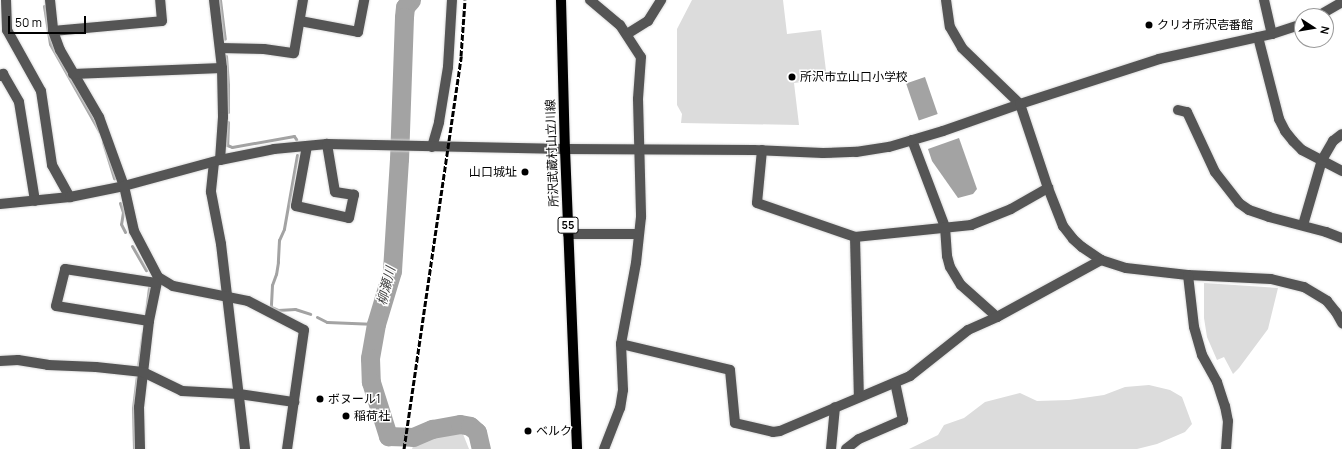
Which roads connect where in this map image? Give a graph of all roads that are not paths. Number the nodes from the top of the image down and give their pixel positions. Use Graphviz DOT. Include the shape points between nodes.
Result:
graph roads {
  1 [pos="6,0"];
  2 [pos="50,0"];
  3 [pos="160,0"];
  4 [pos="214,0"];
  5 [pos="303,0"];
  6 [pos="364,0"];
  7 [pos="452,0"];
  8 [pos="561,0"];
  9 [pos="590,0"];
  10 [pos="661,0"];
  11 [pos="946,0"];
  12 [pos="1264,0"];
  13 [pos="1342,2"];
  14 [pos="1332,8"];
  15 [pos="300,21"];
  16 [pos="1294,27"];
  17 [pos="53,31"];
  18 [pos="627,34"];
  19 [pos="1272,34"];
  20 [pos="1258,37"];
  21 [pos="221,48"];
  22 [pos="222,68"];
  23 [pos="73,74"];
  24 [pos="0,76"];
  25 [pos="1020,104"];
  26 [pos="1178,110"];
  27 [pos="1342,134"];
  28 [pos="912,140"];
  29 [pos="327,144"];
  30 [pos="307,146"];
  31 [pos="432,147"];
  32 [pos="565,150"];
  33 [pos="640,150"];
  34 [pos="762,150"];
  35 [pos="1322,160"];
  36 [pos="217,161"];
  37 [pos="1342,171"];
  38 [pos="124,186"];
  39 [pos="1048,188"];
  40 [pos="70,197"];
  41 [pos="35,202"];
  42 [pos="0,204"];
  43 [pos="1303,225"];
  44 [pos="945,227"];
  45 [pos="568,234"];
  46 [pos="638,234"];
  47 [pos="855,237"];
  48 [pos="1342,238"];
  49 [pos="1101,260"];
  50 [pos="1188,275"];
  51 [pos="157,280"];
  52 [pos="227,297"];
  53 [pos="997,317"];
  54 [pos="149,321"];
  55 [pos="1342,323"];
  56 [pos="621,344"];
  57 [pos="0,361"];
  58 [pos="143,372"];
  59 [pos="895,383"];
  60 [pos="239,394"];
  61 [pos="859,397"];
  62 [pos="294,402"];
  63 [pos="835,407"];
  64 [pos="140,449"];
  65 [pos="245,449"];
  66 [pos="287,449"];
  67 [pos="577,449"];
  68 [pos="604,449"];
  69 [pos="831,449"];
  70 [pos="846,449"];
  71 [pos="1226,449"];
  1 -- 40 [label="street" via="7,30 41,91 52,165"];
  2 -- 17 [label="street"];
  3 -- 17 [label="street" via="162,22"];
  4 -- 21 [label="street"];
  5 -- 15 [label="street"];
  6 -- 15 [label="street" via="358,32"];
  7 -- 31 [label="street" via="448,67"];
  8 -- 32 [label="main road, 所沢武蔵村山立川線 / 55"];
  9 -- 18 [label="street"];
  10 -- 18 [label="street" via="648,21"];
  11 -- 25 [label="street" via="950,27 962,48"];
  12 -- 19 [label="street"];
  13 -- 14 [label="street"];
  15 -- 21 [label="street" via="294,53"];
  16 -- 19 [label="street"];
  17 -- 23 [label="street"];
  18 -- 33 [label="street" via="641,57 638,99"];
  19 -- 20 [label="street"];
  20 -- 25 [label="street" via="1159,59"];
  20 -- 35 [label="street" via="1279,119 1285,131 1302,150"];
  21 -- 22 [label="street"];
  22 -- 23 [label="street"];
  22 -- 36 [label="street" via="223,117"];
  23 -- 38 [label="street" via="99,117"];
  24 -- 41 [label="street" via="3,74 19,102"];
  25 -- 28 [label="street"];
  25 -- 39 [label="street"];
  26 -- 43 [label="street" via="1187,112 1215,172 1239,203 1249,210 1269,217"];
  27 -- 35 [label="street" via="1333,141"];
  28 -- 34 [label="street" via="874,150 840,154"];
  28 -- 44 [label="street"];
  29 -- 30 [label="street"];
  29 -- 30 [label="street" via="335,192 354,196 349,218 296,206"];
  29 -- 31 [label="street"];
  30 -- 36 [label="street" via="274,149"];
  31 -- 32 [label="street"];
  32 -- 33 [label="street"];
  32 -- 45 [label="main road, 所沢武蔵村山立川線 / 55"];
  33 -- 34 [label="street"];
  33 -- 46 [label="street" via="641,217"];
  34 -- 47 [label="street" via="757,203"];
  35 -- 37 [label="street"];
  35 -- 43 [label="street"];
  36 -- 38 [label="street"];
  36 -- 52 [label="street" via="211,192 221,244"];
  38 -- 40 [label="street"];
  38 -- 51 [label="street" via="134,231"];
  39 -- 44 [label="street" via="988,219 972,225"];
  39 -- 49 [label="street" via="1063,226 1073,239"];
  40 -- 41 [label="street"];
  41 -- 42 [label="street"];
  43 -- 48 [label="street"];
  44 -- 47 [label="street"];
  44 -- 53 [label="street" via="947,256 954,276"];
  45 -- 46 [label="street"];
  45 -- 67 [label="main road, 所沢武蔵村山立川線 / 55"];
  46 -- 56 [label="street" via="636,263"];
  47 -- 61 [label="street"];
  49 -- 50 [label="street" via="1126,268"];
  49 -- 53 [label="street"];
  50 -- 55 [label="street" via="1271,279 1304,287 1327,301"];
  50 -- 71 [label="street" via="1194,327 1202,354 1217,382 1225,406 1228,421"];
  51 -- 52 [label="street" via="173,286"];
  51 -- 54 [label="street"];
  51 -- 54 [label="street" via="65,269 56,306"];
  52 -- 60 [label="street"];
  52 -- 62 [label="street" via="248,301 304,330"];
  53 -- 59 [label="street" via="968,330 910,376"];
  54 -- 58 [label="street"];
  56 -- 63 [label="street" via="730,370 735,423 773,432 780,431"];
  56 -- 68 [label="street" via="623,390 620,408"];
  57 -- 58 [label="street" via="96,366"];
  58 -- 60 [label="street" via="182,391"];
  58 -- 64 [label="street" via="139,407"];
  59 -- 61 [label="street"];
  59 -- 70 [label="street" via="903,420 859,439"];
  60 -- 62 [label="street"];
  60 -- 65 [label="street"];
  61 -- 63 [label="street"];
  62 -- 66 [label="street"];
  63 -- 69 [label="street"];
}
